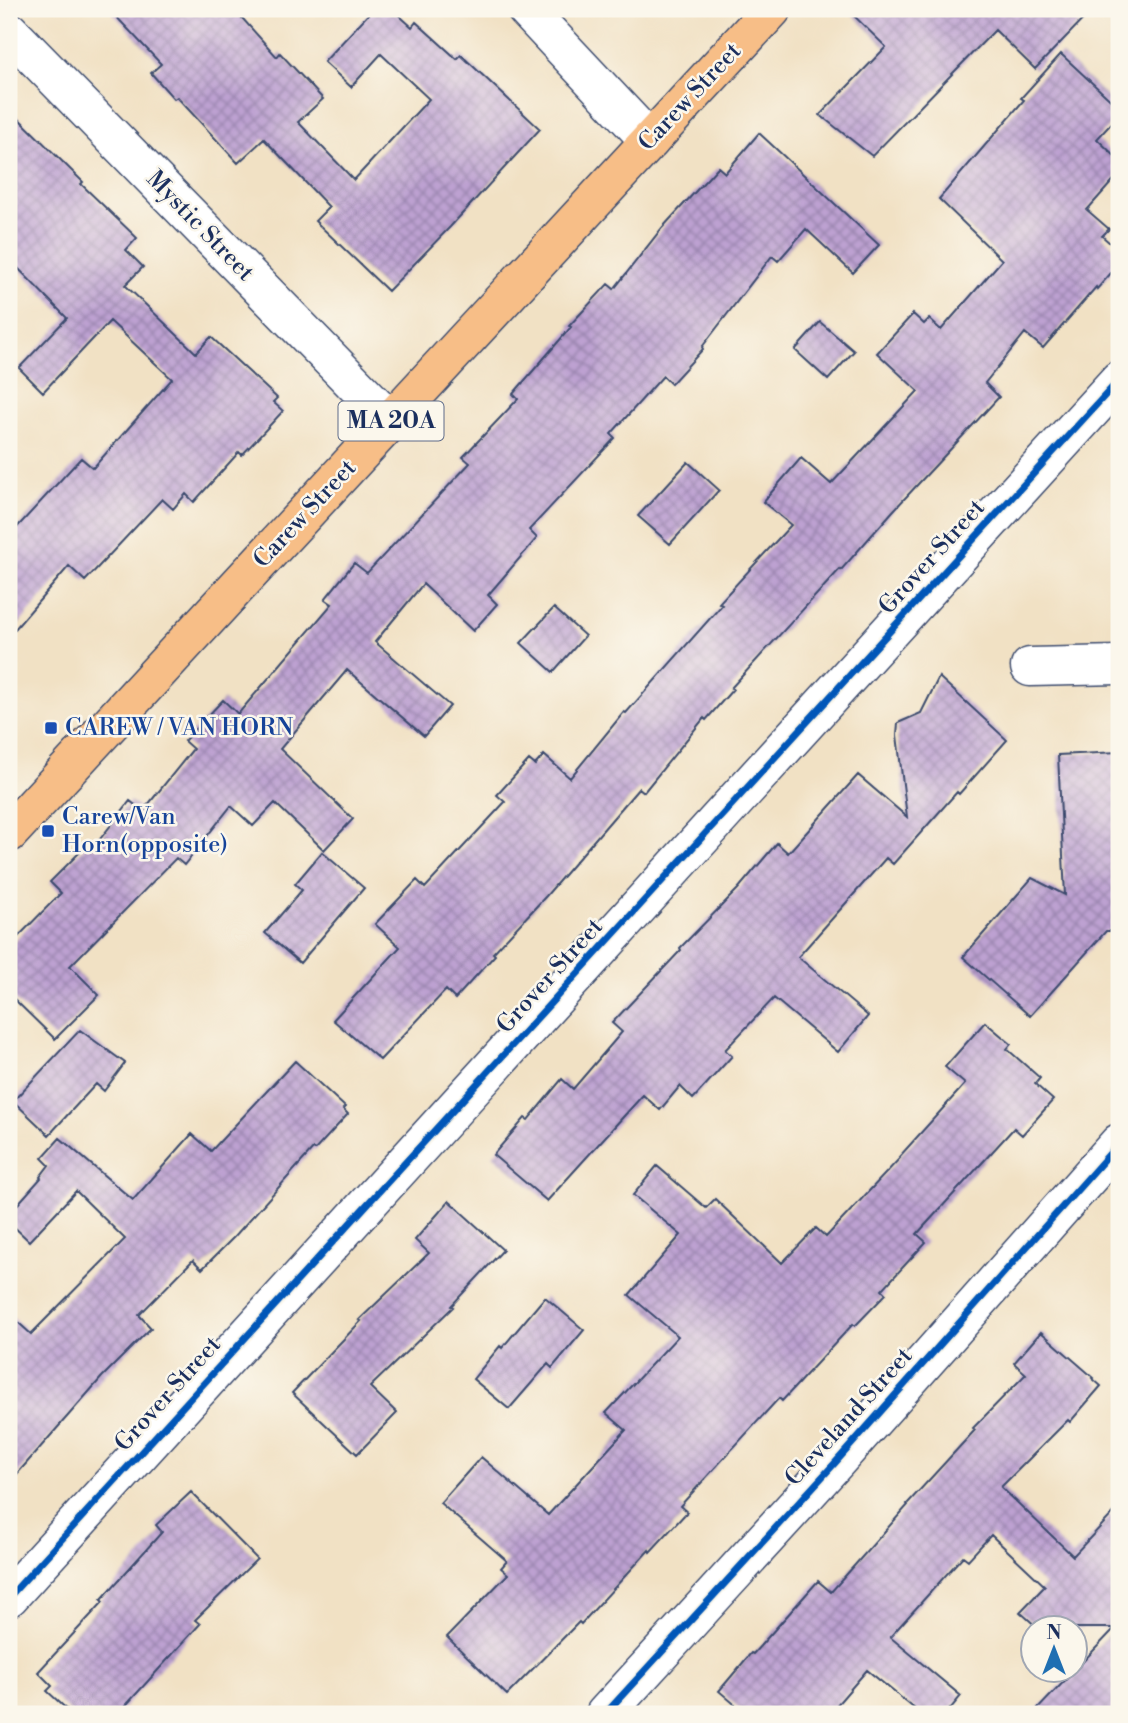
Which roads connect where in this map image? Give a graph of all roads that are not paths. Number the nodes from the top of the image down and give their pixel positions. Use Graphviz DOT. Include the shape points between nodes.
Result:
graph roads {
  1 [pos="526,9"];
  2 [pos="772,9"];
  3 [pos="9,31"];
  4 [pos="650,141"];
  5 [pos="1119,380"];
  6 [pos="391,421"];
  7 [pos="1119,665"];
  8 [pos="1030,667"];
  9 [pos="9,833"];
  10 [pos="1119,1143"];
  11 [pos="9,1597"];
  12 [pos="605,1714"];
  1 -- 4 [label="street"];
  2 -- 4 [label="main road, Carew Street / MA 20A"];
  3 -- 6 [label="street, Mystic Street"];
  4 -- 6 [label="main road, Carew Street / MA 20A"];
  5 -- 11 [label="street, Grover Street"];
  6 -- 9 [label="main road, Carew Street / MA 20A"];
  7 -- 8 [label="street"];
  10 -- 12 [label="street, Cleveland Street"];
}
